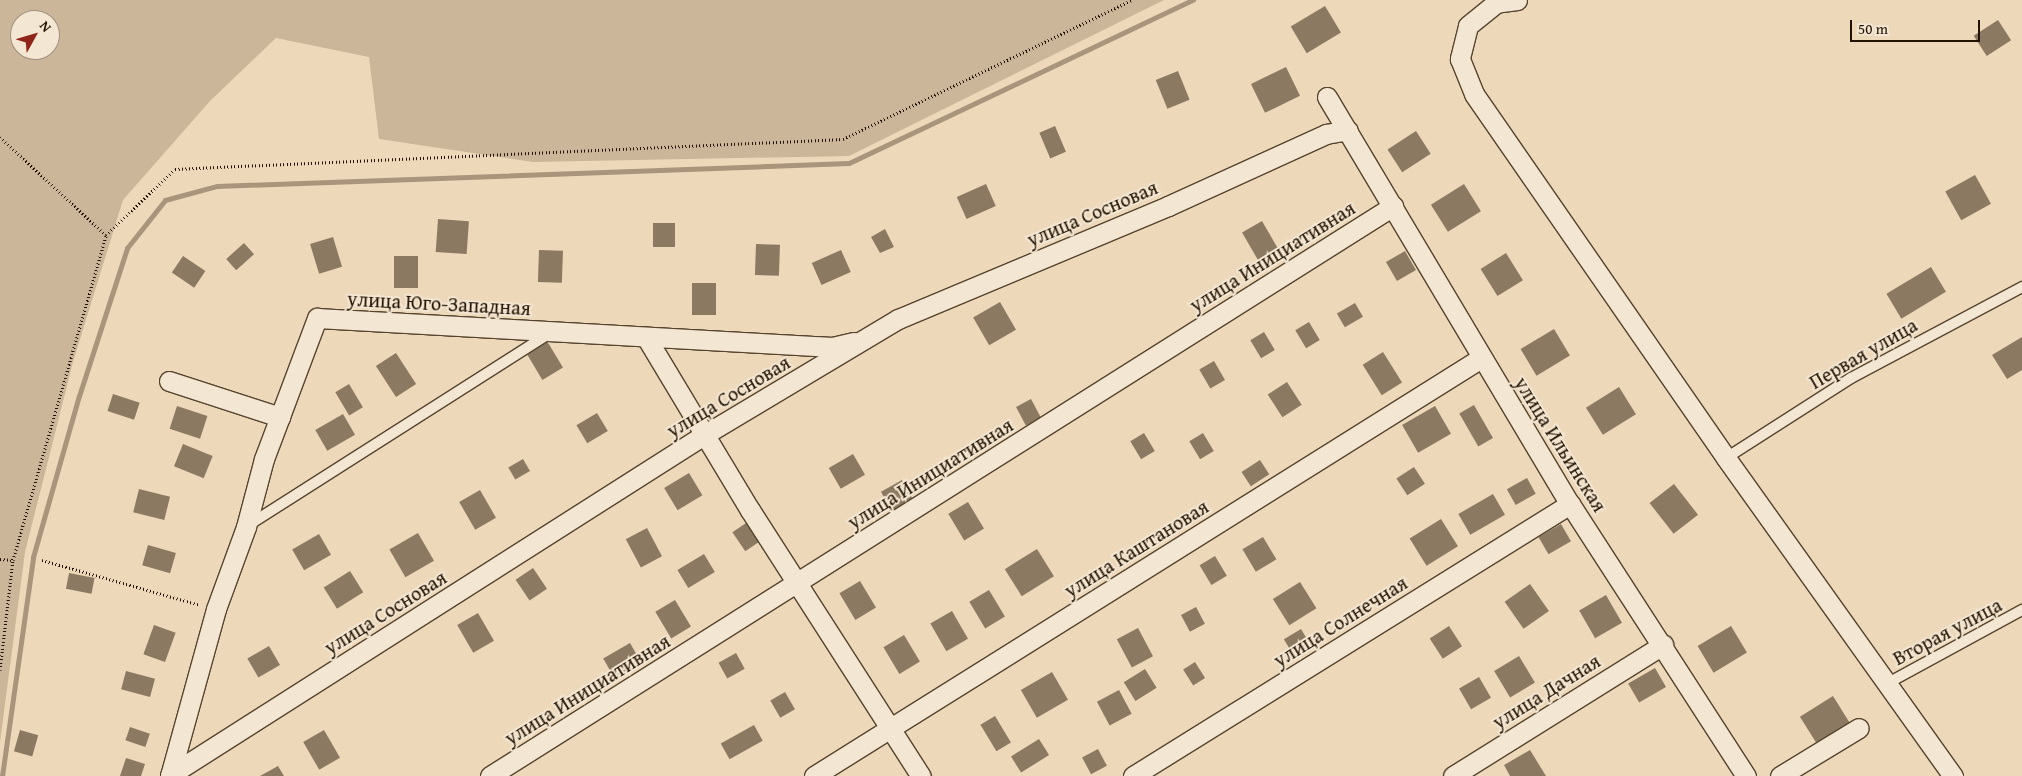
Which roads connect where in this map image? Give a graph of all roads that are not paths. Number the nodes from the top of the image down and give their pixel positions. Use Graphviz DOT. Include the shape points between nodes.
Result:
graph roads {
  1 [pos="1480,0"];
  2 [pos="1517,0"];
  3 [pos="1468,26"];
  4 [pos="1327,97"];
  5 [pos="1348,130"];
  6 [pos="1393,206"];
  7 [pos="2022,287"];
  8 [pos="551,332"];
  9 [pos="646,337"];
  10 [pos="866,339"];
  11 [pos="1481,358"];
  12 [pos="169,381"];
  13 [pos="280,417"];
  14 [pos="704,435"];
  15 [pos="1726,458"];
  16 [pos="1570,504"];
  17 [pos="246,527"];
  18 [pos="800,582"];
  19 [pos="2022,610"];
  20 [pos="1663,644"];
  21 [pos="1888,683"];
  22 [pos="891,728"];
  23 [pos="1859,728"];
  24 [pos="170,775"];
  25 [pos="490,776"];
  26 [pos="814,776"];
  27 [pos="921,776"];
  28 [pos="1133,776"];
  29 [pos="1453,776"];
  30 [pos="1746,776"];
  31 [pos="1780,776"];
  32 [pos="1953,776"];
  1 -- 3 [label="street"];
  2 -- 3 [label="street" via="1496,3"];
  3 -- 15 [label="street" via="1460,59 1474,94"];
  4 -- 5 [label="street, улица Ильинская"];
  5 -- 6 [label="street, улица Ильинская"];
  5 -- 10 [label="street, улица Сосновая" via="1326,134 1168,206 898,319"];
  6 -- 11 [label="street, улица Ильинская"];
  6 -- 18 [label="street, улица Инициативная"];
  7 -- 15 [label="lane, Первая улица" via="1851,378"];
  8 -- 9 [label="street, улица Юго-Западная"];
  8 -- 13 [label="street, улица Юго-Западная" via="317,318"];
  8 -- 17 [label="lane"];
  9 -- 10 [label="street, улица Юго-Западная" via="832,347"];
  9 -- 14 [label="street"];
  10 -- 14 [label="street, улица Сосновая"];
  11 -- 16 [label="street, улица Ильинская"];
  11 -- 22 [label="street, улица Каштановая"];
  12 -- 13 [label="street"];
  13 -- 17 [label="street, улица Юго-Западная" via="264,459"];
  14 -- 18 [label="street"];
  14 -- 24 [label="street, улица Сосновая"];
  15 -- 21 [label="street"];
  16 -- 20 [label="street, улица Ильинская"];
  16 -- 28 [label="street, улица Солнечная"];
  17 -- 24 [label="street, улица Юго-Западная" via="216,609"];
  18 -- 22 [label="street"];
  18 -- 25 [label="street, улица Инициативная"];
  19 -- 21 [label="lane, Вторая улица"];
  20 -- 29 [label="street, улица Дачная"];
  20 -- 30 [label="street, улица Ильинская"];
  21 -- 32 [label="street"];
  22 -- 26 [label="street, улица Каштановая"];
  22 -- 27 [label="street"];
  23 -- 31 [label="street"];
}
